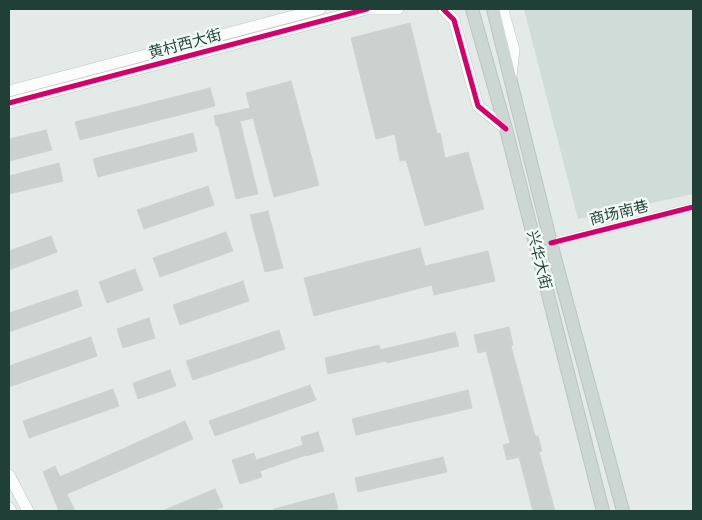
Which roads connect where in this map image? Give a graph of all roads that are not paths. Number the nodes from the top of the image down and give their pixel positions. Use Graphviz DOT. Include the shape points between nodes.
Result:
graph roads {
  1 [pos="320,9"];
  2 [pos="366,9"];
  3 [pos="398,9"];
  4 [pos="443,9"];
  5 [pos="472,9"];
  6 [pos="493,9"];
  7 [pos="504,9"];
  8 [pos="510,83"];
  9 [pos="9,91"];
  10 [pos="9,103"];
  11 [pos="506,129"];
  12 [pos="693,207"];
  13 [pos="551,242"];
  14 [pos="9,474"];
  15 [pos="9,508"];
  16 [pos="11,511"];
  17 [pos="28,511"];
  18 [pos="603,511"];
  19 [pos="623,511"];
  1 -- 9 [label="street, 黄村西大街"];
  2 -- 3 [label="street, 黄村西大街"];
  2 -- 10 [label="street, 黄村西大街"];
  4 -- 11 [label="street" via="454,20 478,106"];
  5 -- 11 [label="main road, 兴华大街"];
  6 -- 8 [label="main road, 兴华大街"];
  7 -- 8 [label="street" via="514,50"];
  8 -- 13 [label="main road, 兴华大街"];
  11 -- 18 [label="main road, 兴华大街"];
  12 -- 13 [label="street, 商场南巷"];
  13 -- 19 [label="main road, 兴华大街"];
  14 -- 17 [label="street"];
  15 -- 16 [label="street"];
}
